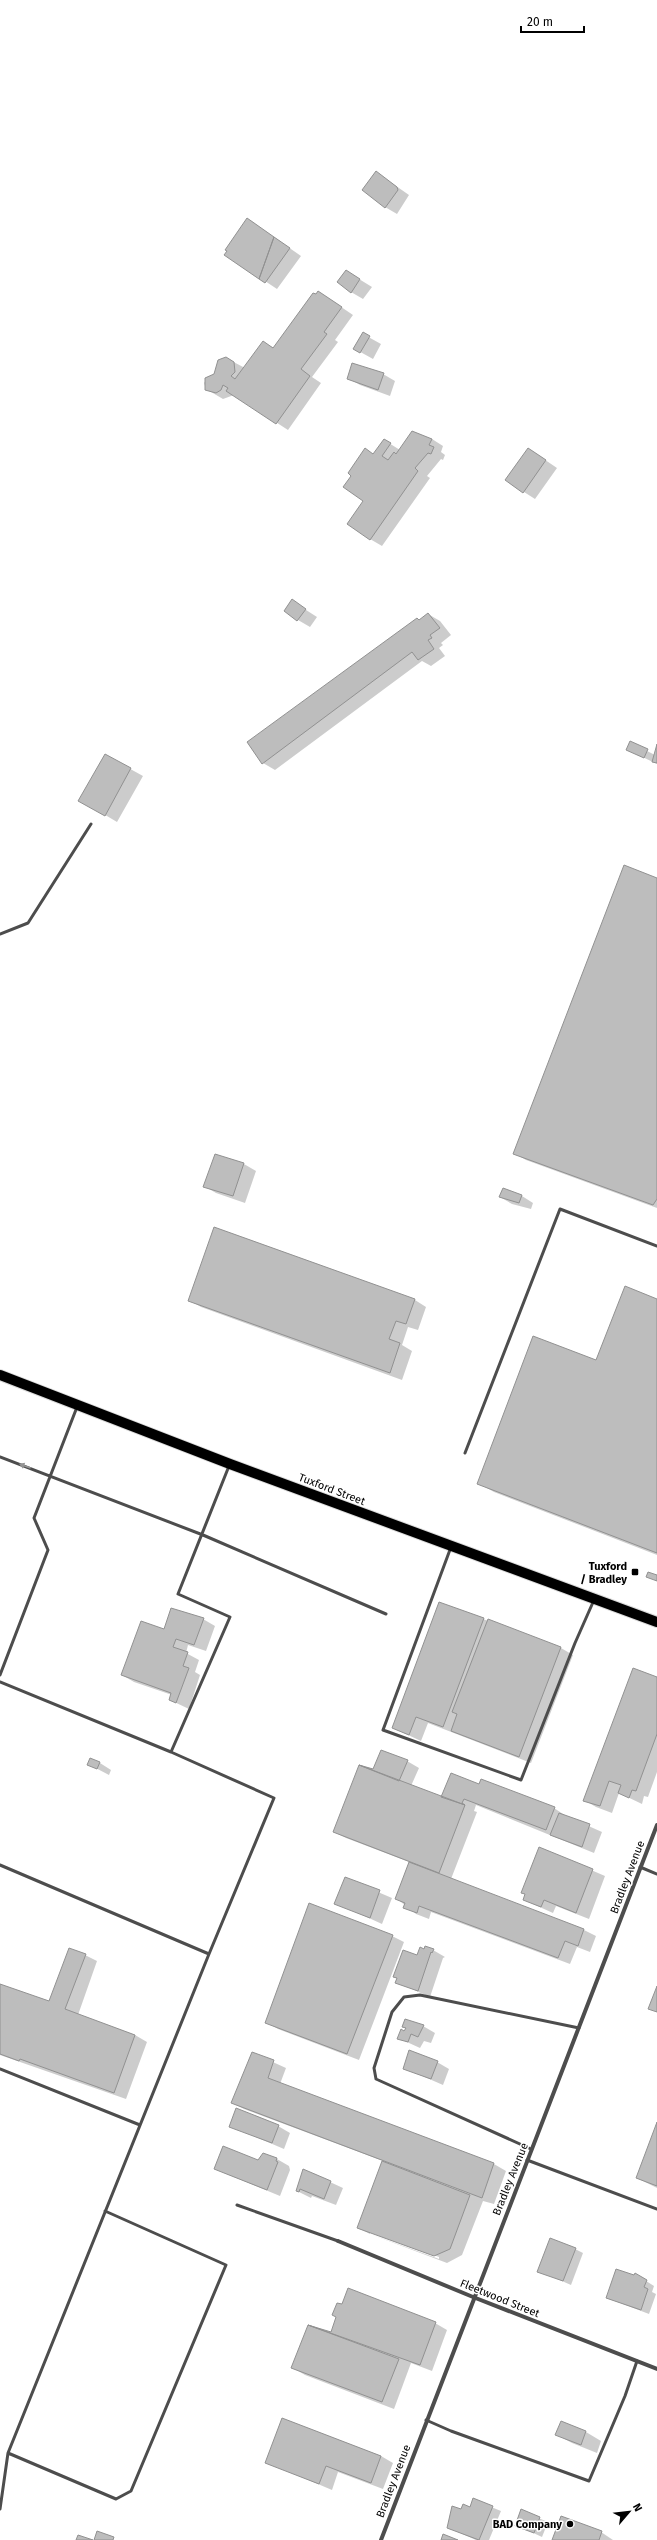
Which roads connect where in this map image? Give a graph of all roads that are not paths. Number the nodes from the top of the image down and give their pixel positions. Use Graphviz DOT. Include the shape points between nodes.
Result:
graph roads {
  1 [pos="91,824"];
  2 [pos="0,934"];
  3 [pos="657,1246"];
  4 [pos="0,1375"];
  5 [pos="78,1405"];
  6 [pos="465,1453"];
  7 [pos="0,1457"];
  8 [pos="230,1464"];
  9 [pos="50,1476"];
  10 [pos="203,1535"];
  11 [pos="451,1547"];
  12 [pos="594,1600"];
  13 [pos="386,1614"];
  14 [pos="657,1622"];
  15 [pos="0,1675"];
  16 [pos="0,1682"];
  17 [pos="171,1752"];
  18 [pos="657,1825"];
  19 [pos="0,1865"];
  20 [pos="640,1868"];
  21 [pos="657,1874"];
  22 [pos="209,1954"];
  23 [pos="578,2028"];
  24 [pos="0,2069"];
  25 [pos="140,2125"];
  26 [pos="531,2149"];
  27 [pos="527,2160"];
  28 [pos="237,2205"];
  29 [pos="657,2210"];
  30 [pos="105,2211"];
  31 [pos="338,2241"];
  32 [pos="473,2297"];
  33 [pos="637,2361"];
  34 [pos="657,2369"];
  35 [pos="426,2420"];
  36 [pos="8,2453"];
  37 [pos="0,2509"];
  38 [pos="381,2540"];
  1 -- 2 [label="lane" via="28,923"];
  3 -- 6 [label="lane" via="560,1209"];
  4 -- 5 [label="main road, Tuxford Street"];
  5 -- 8 [label="main road, Tuxford Street"];
  5 -- 9 [label="lane"];
  9 -- 7 [label="lane, one-way"];
  8 -- 10 [label="lane"];
  8 -- 11 [label="main road, Tuxford Street"];
  9 -- 10 [label="lane"];
  9 -- 15 [label="lane" via="34,1518 48,1550"];
  10 -- 13 [label="lane"];
  10 -- 17 [label="lane" via="178,1594 230,1617"];
  11 -- 12 [label="main road, Tuxford Street"];
  11 -- 12 [label="lane" via="383,1730 521,1780"];
  12 -- 14 [label="main road, Tuxford Street"];
  16 -- 17 [label="lane"];
  17 -- 22 [label="lane" via="274,1798"];
  18 -- 20 [label="street, Bradley Avenue"];
  19 -- 22 [label="lane"];
  20 -- 21 [label="lane"];
  20 -- 23 [label="street, Bradley Avenue"];
  22 -- 25 [label="lane"];
  23 -- 26 [label="street, Bradley Avenue"];
  23 -- 26 [label="lane" via="420,1995 404,1997 392,2012 374,2068 376,2079"];
  24 -- 25 [label="lane"];
  25 -- 30 [label="lane"];
  26 -- 27 [label="street, Bradley Avenue"];
  27 -- 29 [label="lane"];
  27 -- 32 [label="street, Bradley Avenue"];
  28 -- 31 [label="lane"];
  30 -- 36 [label="lane"];
  30 -- 36 [label="lane" via="226,2265 131,2491 116,2499"];
  31 -- 32 [label="street, Fleetwood Street"];
  32 -- 33 [label="street, Fleetwood Street"];
  32 -- 35 [label="street, Bradley Avenue"];
  33 -- 34 [label="street, Fleetwood Street"];
  33 -- 35 [label="lane" via="589,2481"];
  35 -- 38 [label="street, Bradley Avenue"];
  36 -- 37 [label="lane"];
}
